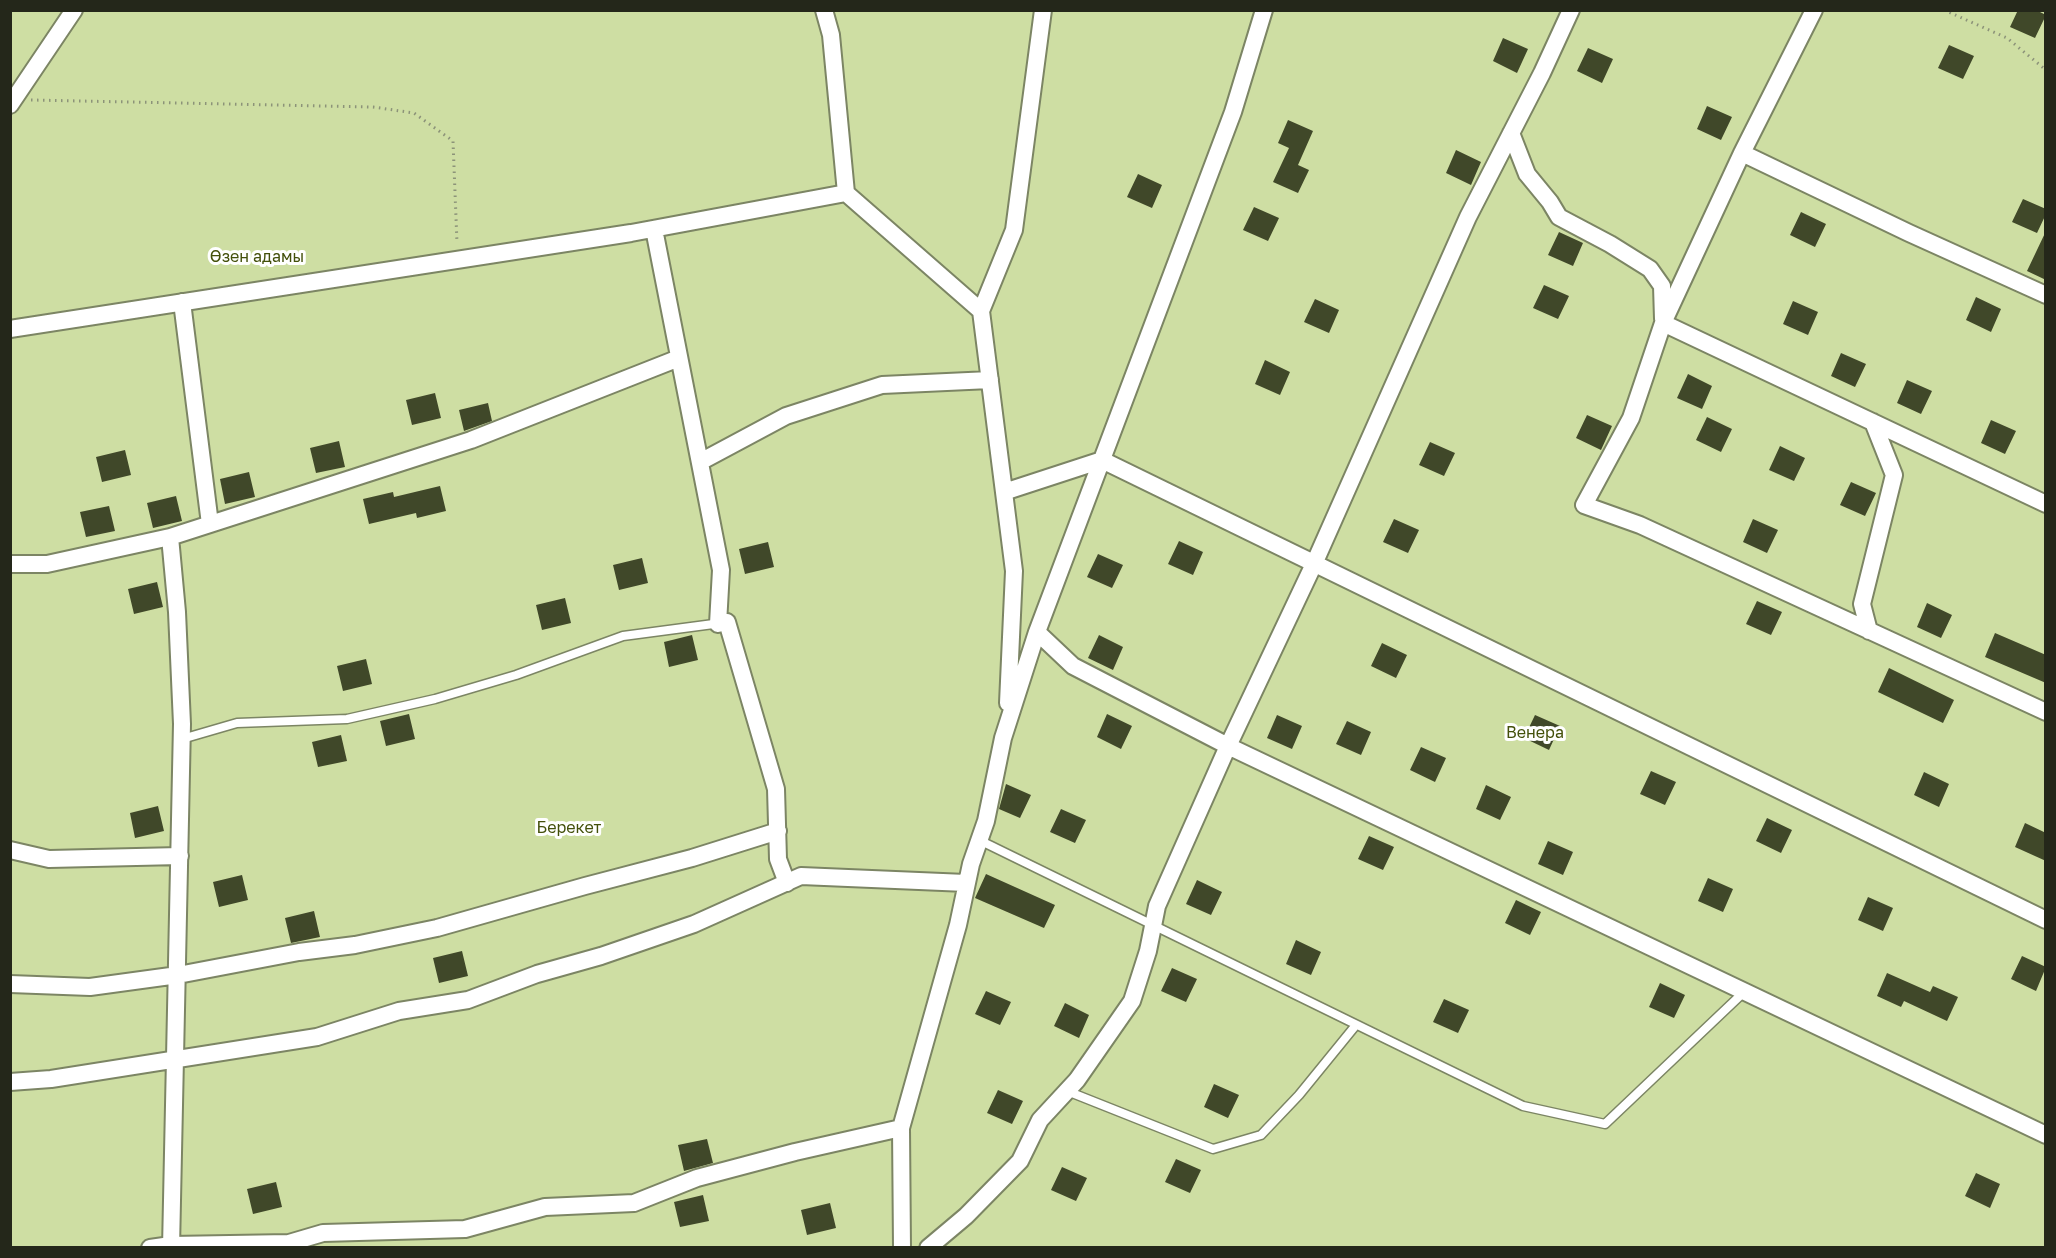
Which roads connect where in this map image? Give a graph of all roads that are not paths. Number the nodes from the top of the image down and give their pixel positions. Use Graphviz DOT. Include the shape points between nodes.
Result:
graph roads {
  1 [pos="74,10"];
  2 [pos="824,10"];
  3 [pos="1043,10"];
  4 [pos="1264,10"];
  5 [pos="1571,10"];
  6 [pos="1814,10"];
  7 [pos="12,103"];
  8 [pos="1511,133"];
  9 [pos="1742,153"];
  10 [pos="846,193"];
  11 [pos="654,229"];
  12 [pos="2046,295"];
  13 [pos="182,302"];
  14 [pos="981,311"];
  15 [pos="1663,323"];
  16 [pos="10,329"];
  17 [pos="679,358"];
  18 [pos="990,380"];
  19 [pos="1874,422"];
  20 [pos="1102,460"];
  21 [pos="700,462"];
  22 [pos="1004,492"];
  23 [pos="2046,504"];
  24 [pos="210,524"];
  25 [pos="170,537"];
  26 [pos="10,564"];
  27 [pos="1314,564"];
  28 [pos="723,623"];
  29 [pos="1869,630"];
  30 [pos="1037,632"];
  31 [pos="2046,712"];
  32 [pos="1007,725"];
  33 [pos="182,739"];
  34 [pos="1228,746"];
  35 [pos="778,831"];
  36 [pos="979,840"];
  37 [pos="10,850"];
  38 [pos="180,856"];
  39 [pos="787,883"];
  40 [pos="966,883"];
  41 [pos="2046,920"];
  42 [pos="1153,926"];
  43 [pos="178,975"];
  44 [pos="10,984"];
  45 [pos="1744,992"];
  46 [pos="1356,1025"];
  47 [pos="176,1059"];
  48 [pos="10,1082"];
  49 [pos="1067,1091"];
  50 [pos="901,1128"];
  51 [pos="2046,1136"];
  52 [pos="171,1246"];
  53 [pos="150,1248"];
  54 [pos="902,1248"];
  55 [pos="928,1248"];
  1 -- 7 [label="street"];
  2 -- 10 [label="street" via="831,35"];
  3 -- 14 [label="street" via="1014,230"];
  4 -- 20 [label="street" via="1233,112"];
  5 -- 8 [label="street"];
  6 -- 9 [label="street"];
  8 -- 15 [label="street" via="1527,174 1559,217 1650,269 1662,286"];
  8 -- 27 [label="street" via="1468,217"];
  9 -- 12 [label="street"];
  9 -- 15 [label="street"];
  10 -- 11 [label="street"];
  10 -- 14 [label="street"];
  11 -- 13 [label="street"];
  11 -- 17 [label="street"];
  13 -- 16 [label="street"];
  13 -- 24 [label="street"];
  14 -- 18 [label="street"];
  15 -- 19 [label="street"];
  15 -- 29 [label="street" via="1630,418 1584,505 1640,525"];
  17 -- 21 [label="street"];
  17 -- 24 [label="street" via="471,440"];
  18 -- 21 [label="street" via="882,385 786,416"];
  18 -- 22 [label="street"];
  19 -- 23 [label="street"];
  19 -- 29 [label="street" via="1894,475 1862,604"];
  20 -- 22 [label="street"];
  20 -- 27 [label="street"];
  20 -- 30 [label="street"];
  21 -- 28 [label="street" via="721,570"];
  22 -- 32 [label="street" via="1014,572"];
  24 -- 25 [label="street"];
  25 -- 26 [label="street" via="47,564"];
  25 -- 33 [label="street"];
  27 -- 34 [label="street"];
  27 -- 41 [label="street"];
  28 -- 33 [label="lane" via="623,636 506,678 347,719 237,723"];
  28 -- 35 [label="street" via="776,789"];
  29 -- 31 [label="street"];
  30 -- 32 [label="street"];
  30 -- 34 [label="street" via="1073,666"];
  32 -- 36 [label="street"];
  33 -- 38 [label="street"];
  34 -- 42 [label="street" via="1157,906"];
  34 -- 45 [label="street"];
  35 -- 39 [label="street" via="778,859"];
  35 -- 43 [label="street" via="437,928"];
  36 -- 40 [label="street"];
  36 -- 42 [label="lane"];
  37 -- 38 [label="street" via="49,859"];
  38 -- 43 [label="street"];
  39 -- 40 [label="street" via="801,876"];
  39 -- 47 [label="street" via="694,924 468,1000 399,1011 317,1037"];
  40 -- 50 [label="street" via="958,925"];
  42 -- 46 [label="lane"];
  42 -- 49 [label="street" via="1132,1001"];
  43 -- 44 [label="street" via="90,987"];
  43 -- 47 [label="street"];
  45 -- 46 [label="lane" via="1605,1124 1523,1106"];
  45 -- 51 [label="street"];
  46 -- 49 [label="lane" via="1261,1135 1213,1149"];
  47 -- 48 [label="street"];
  47 -- 52 [label="street"];
  49 -- 55 [label="street" via="1040,1120 1020,1161"];
  50 -- 52 [label="street" via="697,1178 634,1203 545,1207 465,1228 323,1233 289,1243"];
  50 -- 54 [label="street"];
  52 -- 53 [label="street"];
}
